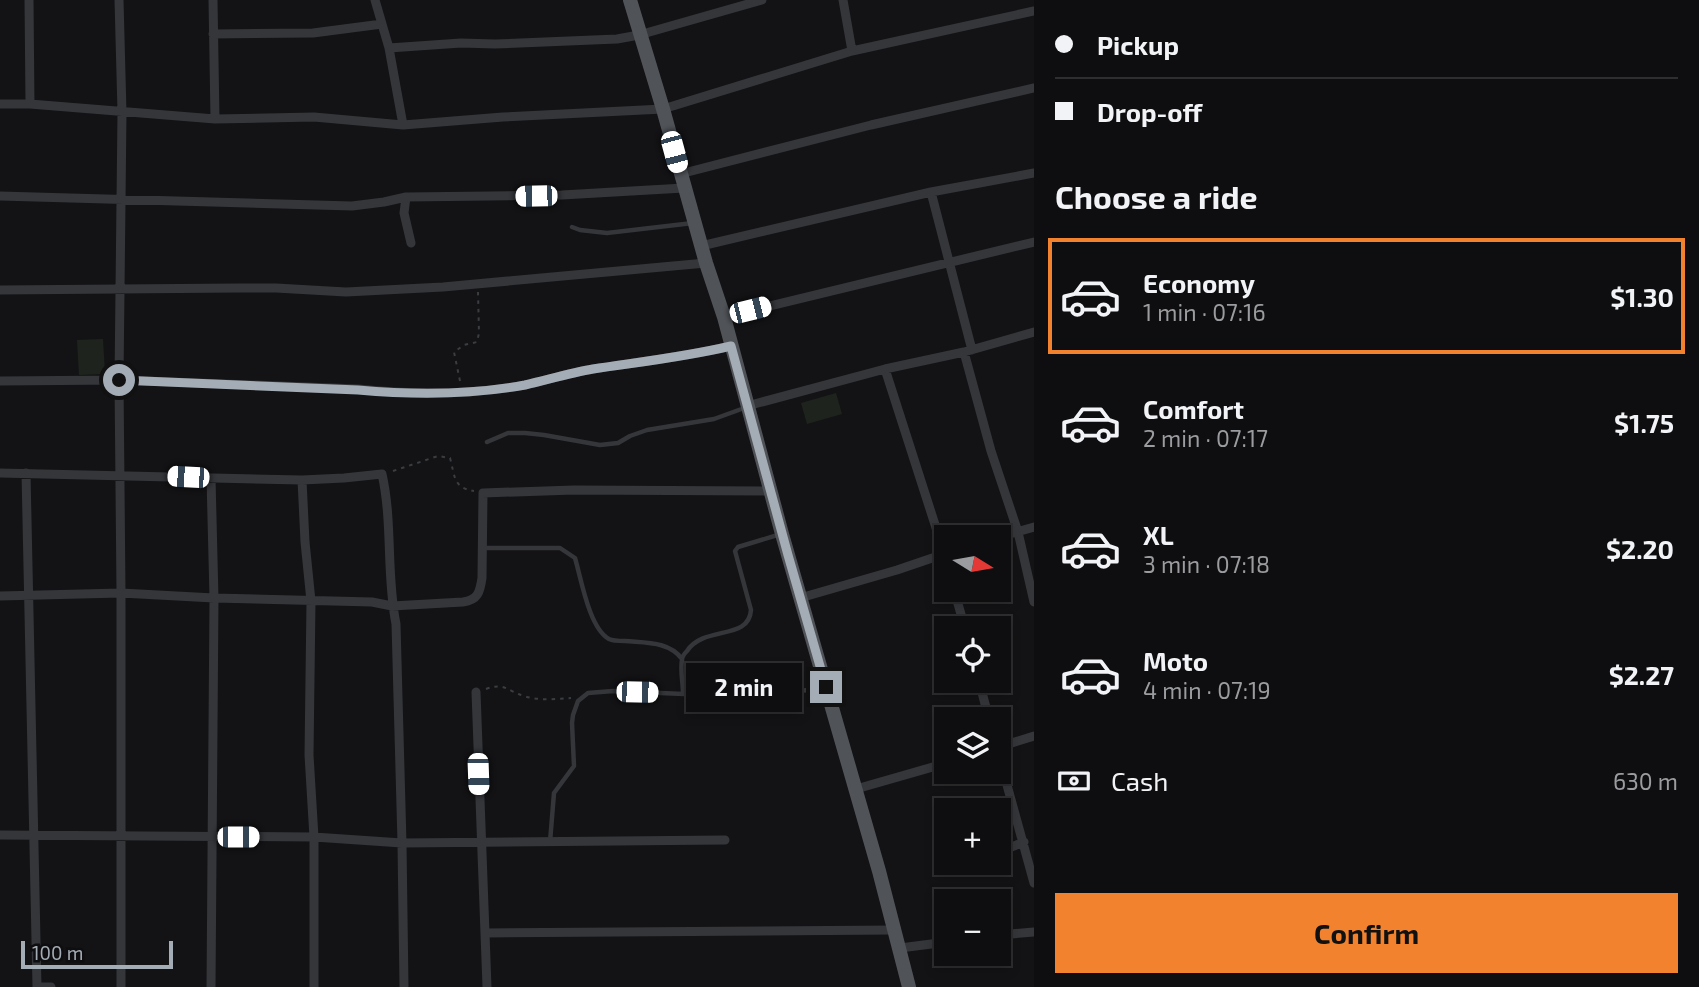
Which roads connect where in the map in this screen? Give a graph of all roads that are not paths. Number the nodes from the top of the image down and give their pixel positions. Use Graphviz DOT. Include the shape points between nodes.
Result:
graph roads {
  1 [pos="29,0"];
  2 [pos="119,0"];
  3 [pos="213,0"];
  4 [pos="375,0"];
  5 [pos="630,0"];
  6 [pos="762,0"];
  7 [pos="842,0"];
  8 [pos="1034,11"];
  9 [pos="382,24"];
  10 [pos="213,34"];
  11 [pos="639,35"];
  12 [pos="388,48"];
  13 [pos="852,51"];
  14 [pos="1034,88"];
  15 [pos="0,104"];
  16 [pos="30,104"];
  17 [pos="663,109"];
  18 [pos="122,112"];
  19 [pos="215,119"];
  20 [pos="403,125"];
  21 [pos="1034,173"];
  22 [pos="682,181"];
  23 [pos="931,192"];
  24 [pos="0,196"];
  25 [pos="406,197"];
  26 [pos="121,199"];
  27 [pos="694,223"];
  28 [pos="572,227"];
  29 [pos="1034,242"];
  30 [pos="411,243"];
  31 [pos="701,246"];
  32 [pos="706,263"];
  33 [pos="948,263"];
  34 [pos="0,290"];
  35 [pos="120,290"];
  36 [pos="724,317"];
  37 [pos="1034,332"];
  38 [pos="731,346"];
  39 [pos="968,351"];
  40 [pos="885,369"];
  41 [pos="119,380"];
  42 [pos="0,381"];
  43 [pos="747,406"];
  44 [pos="487,442"];
  45 [pos="0,473"];
  46 [pos="26,473"];
  47 [pos="120,475"];
  48 [pos="211,478"];
  49 [pos="302,480"];
  50 [pos="771,491"];
  51 [pos="936,525"];
  52 [pos="1034,527"];
  53 [pos="1018,532"];
  54 [pos="782,534"];
  55 [pos="1012,534"];
  56 [pos="482,548"];
  57 [pos="934,559"];
  58 [pos="121,593"];
  59 [pos="28,595"];
  60 [pos="0,596"];
  61 [pos="214,598"];
  62 [pos="800,598"];
  63 [pos="311,601"];
  64 [pos="1034,602"];
  65 [pos="392,606"];
  66 [pos="682,659"];
  67 [pos="826,687"];
  68 [pos="476,692"];
  69 [pos="683,693"];
  70 [pos="1034,736"];
  71 [pos="1034,742"];
  72 [pos="1011,747"];
  73 [pos="1011,749"];
  74 [pos="934,768"];
  75 [pos="1008,784"];
  76 [pos="856,789"];
  77 [pos="0,835"];
  78 [pos="34,835"];
  79 [pos="121,836"];
  80 [pos="213,837"];
  81 [pos="314,837"];
  82 [pos="724,840"];
  83 [pos="481,842"];
  84 [pos="1024,842"];
  85 [pos="402,843"];
  86 [pos="550,843"];
  87 [pos="1011,847"];
  88 [pos="1034,883"];
  89 [pos="894,930"];
  90 [pos="1034,932"];
  91 [pos="486,933"];
  92 [pos="1011,934"];
  93 [pos="934,944"];
  94 [pos="900,948"];
  95 [pos="37,987"];
  96 [pos="51,987"];
  97 [pos="121,987"];
  98 [pos="211,987"];
  99 [pos="314,987"];
  100 [pos="404,987"];
  101 [pos="487,987"];
  102 [pos="909,987"];
  1 -- 16 [label="street"];
  2 -- 18 [label="street"];
  3 -- 10 [label="street"];
  4 -- 9 [label="street"];
  5 -- 11 [label="main road"];
  6 -- 11 [label="street"];
  7 -- 13 [label="street"];
  8 -- 13 [label="street"];
  9 -- 10 [label="street" via="313,33"];
  9 -- 12 [label="street"];
  10 -- 19 [label="street"];
  11 -- 12 [label="street"];
  11 -- 17 [label="main road"];
  12 -- 20 [label="street"];
  13 -- 17 [label="street"];
  14 -- 22 [label="street" via="871,125"];
  15 -- 16 [label="street"];
  16 -- 18 [label="street"];
  17 -- 20 [label="street"];
  17 -- 22 [label="main road"];
  18 -- 19 [label="street"];
  18 -- 26 [label="street"];
  19 -- 20 [label="street" via="314,117"];
  21 -- 23 [label="street"];
  22 -- 25 [label="street" via="562,195"];
  22 -- 27 [label="main road"];
  23 -- 31 [label="street"];
  23 -- 33 [label="street"];
  24 -- 26 [label="street"];
  25 -- 26 [label="street" via="352,206"];
  25 -- 30 [label="street" via="404,213"];
  26 -- 35 [label="street"];
  27 -- 28 [label="lane" via="607,233"];
  27 -- 31 [label="main road"];
  29 -- 33 [label="street"];
  31 -- 32 [label="main road"];
  32 -- 35 [label="street" via="346,292"];
  32 -- 36 [label="main road"];
  33 -- 36 [label="street"];
  33 -- 39 [label="street"];
  34 -- 35 [label="street"];
  35 -- 41 [label="street"];
  36 -- 38 [label="main road"];
  37 -- 39 [label="street"];
  38 -- 41 [label="street" via="462,393"];
  38 -- 43 [label="main road"];
  39 -- 40 [label="street"];
  39 -- 53 [label="street" via="991,451"];
  40 -- 43 [label="street"];
  40 -- 51 [label="street"];
  41 -- 42 [label="street"];
  41 -- 47 [label="street"];
  43 -- 44 [label="lane" via="714,419 647,430 618,443 600,445 525,433 508,433"];
  43 -- 50 [label="main road"];
  45 -- 46 [label="street"];
  46 -- 47 [label="street"];
  46 -- 59 [label="street"];
  47 -- 48 [label="street"];
  47 -- 58 [label="street"];
  48 -- 49 [label="street"];
  48 -- 61 [label="street"];
  49 -- 63 [label="street"];
  49 -- 65 [label="street" via="382,474"];
  50 -- 54 [label="main road"];
  50 -- 56 [label="street" via="483,493"];
  52 -- 53 [label="street"];
  53 -- 55 [label="street"];
  53 -- 64 [label="street"];
  54 -- 62 [label="main road"];
  54 -- 66 [label="lane" via="735,551 751,610 745,625 692,643"];
  56 -- 65 [label="street" via="481,587 472,601"];
  56 -- 66 [label="lane" via="559,548 575,558 588,608 609,639 665,646"];
  57 -- 62 [label="street"];
  58 -- 59 [label="street"];
  58 -- 61 [label="street"];
  58 -- 79 [label="street"];
  59 -- 60 [label="street"];
  59 -- 78 [label="street"];
  61 -- 63 [label="street"];
  61 -- 80 [label="street"];
  62 -- 67 [label="main road"];
  63 -- 65 [label="street"];
  63 -- 81 [label="street" via="309,755"];
  65 -- 85 [label="street"];
  66 -- 69 [label="lane"];
  67 -- 69 [label="lane" via="755,698"];
  67 -- 76 [label="main road"];
  68 -- 83 [label="street"];
  69 -- 86 [label="lane" via="592,692 578,701 572,723 574,766 554,793"];
  70 -- 72 [label="street"];
  71 -- 73 [label="street"];
  74 -- 76 [label="street"];
  75 -- 84 [label="street"];
  76 -- 89 [label="main road"];
  77 -- 78 [label="street"];
  78 -- 79 [label="street"];
  78 -- 95 [label="street"];
  79 -- 80 [label="street"];
  79 -- 97 [label="street"];
  80 -- 81 [label="street"];
  80 -- 98 [label="street"];
  81 -- 85 [label="street"];
  81 -- 99 [label="street"];
  82 -- 86 [label="street"];
  83 -- 85 [label="street"];
  83 -- 86 [label="street"];
  83 -- 91 [label="street"];
  84 -- 87 [label="street"];
  84 -- 88 [label="street"];
  85 -- 100 [label="street"];
  89 -- 91 [label="street"];
  89 -- 94 [label="main road"];
  90 -- 92 [label="street"];
  91 -- 101 [label="street"];
  93 -- 94 [label="street"];
  94 -- 102 [label="main road"];
  95 -- 96 [label="street"];
}
